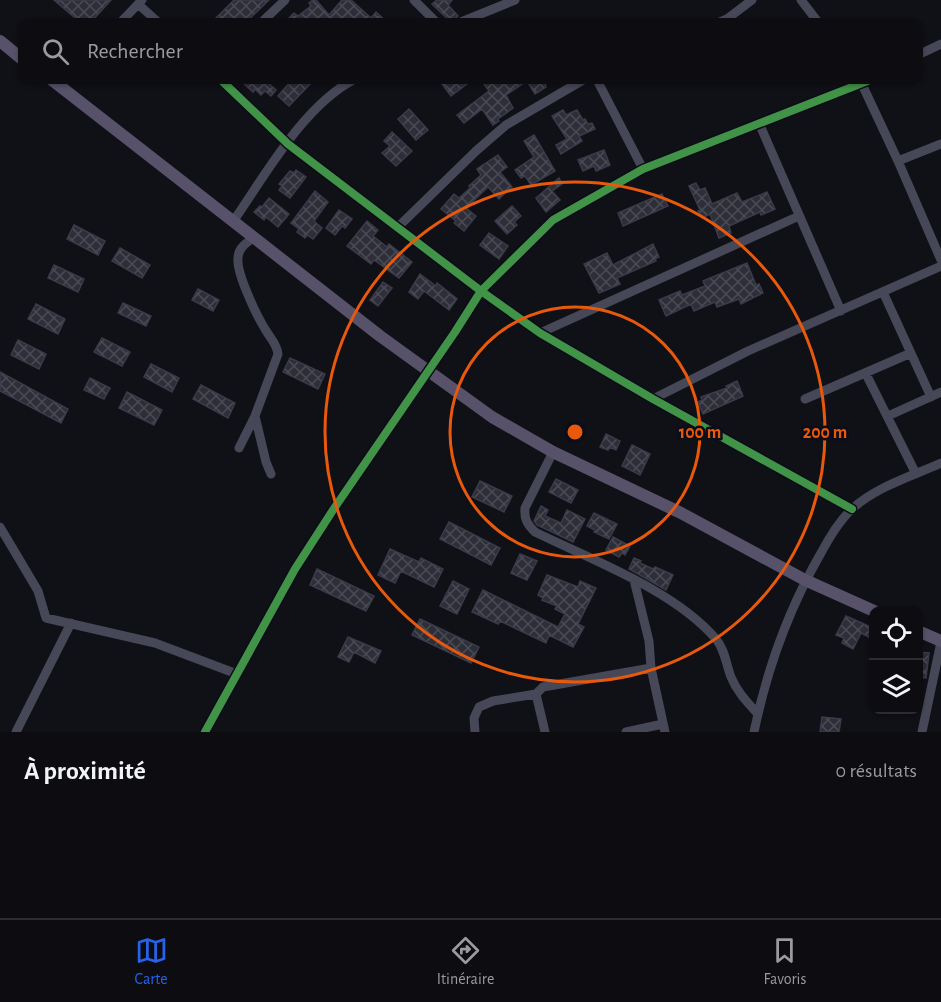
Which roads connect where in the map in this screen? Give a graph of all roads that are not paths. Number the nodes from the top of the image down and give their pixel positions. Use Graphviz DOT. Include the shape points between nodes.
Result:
graph roads {
  1 [pos="285,0"];
  2 [pos="414,0"];
  3 [pos="514,0"];
  4 [pos="752,0"];
  5 [pos="801,0"];
  6 [pos="140,3"];
  7 [pos="125,18"];
  8 [pos="154,18"];
  9 [pos="266,18"];
  10 [pos="432,18"];
  11 [pos="471,18"];
  12 [pos="730,18"];
  13 [pos="815,18"];
  14 [pos="0,41"];
  15 [pos="941,44"];
  16 [pos="923,53"];
  17 [pos="18,56"];
  18 [pos="62,84"];
  19 [pos="225,84"];
  20 [pos="346,84"];
  21 [pos="576,84"];
  22 [pos="599,84"];
  23 [pos="856,84"];
  24 [pos="865,84"];
  25 [pos="759,123"];
  26 [pos="288,144"];
  27 [pos="941,144"];
  28 [pos="898,161"];
  29 [pos="642,169"];
  30 [pos="798,216"];
  31 [pos="234,220"];
  32 [pos="398,227"];
  33 [pos="255,237"];
  34 [pos="941,260"];
  35 [pos="941,266"];
  36 [pos="481,291"];
  37 [pos="883,292"];
  38 [pos="841,311"];
  39 [pos="540,333"];
  40 [pos="911,353"];
  41 [pos="428,371"];
  42 [pos="866,374"];
  43 [pos="941,392"];
  44 [pos="931,397"];
  45 [pos="653,399"];
  46 [pos="805,399"];
  47 [pos="255,416"];
  48 [pos="888,416"];
  49 [pos="239,448"];
  50 [pos="553,452"];
  51 [pos="941,463"];
  52 [pos="271,474"];
  53 [pos="916,474"];
  54 [pos="852,508"];
  55 [pos="0,526"];
  56 [pos="634,580"];
  57 [pos="805,580"];
  58 [pos="869,609"];
  59 [pos="71,623"];
  60 [pos="923,633"];
  61 [pos="941,642"];
  62 [pos="651,668"];
  63 [pos="237,674"];
  64 [pos="536,694"];
  65 [pos="758,714"];
  66 [pos="664,728"];
  67 [pos="16,732"];
  68 [pos="205,732"];
  69 [pos="475,732"];
  70 [pos="544,732"];
  71 [pos="626,732"];
  72 [pos="754,732"];
  73 [pos="921,732"];
  1 -- 9 [label="street"];
  2 -- 10 [label="street"];
  3 -- 11 [label="street"];
  4 -- 12 [label="street"];
  5 -- 13 [label="street"];
  6 -- 7 [label="street"];
  6 -- 8 [label="street"];
  14 -- 17 [label="main road"];
  15 -- 16 [label="street"];
  18 -- 31 [label="main road"];
  19 -- 26 [label="street"];
  20 -- 26 [label="street" via="307,116"];
  21 -- 32 [label="street" via="506,125"];
  22 -- 29 [label="street"];
  23 -- 25 [label="street"];
  24 -- 28 [label="street"];
  25 -- 29 [label="street"];
  25 -- 30 [label="street"];
  26 -- 31 [label="street"];
  26 -- 32 [label="street"];
  27 -- 28 [label="street"];
  28 -- 34 [label="street"];
  29 -- 36 [label="street" via="553,219"];
  30 -- 38 [label="street"];
  30 -- 39 [label="street"];
  31 -- 33 [label="main road"];
  32 -- 36 [label="street"];
  33 -- 41 [label="main road"];
  33 -- 47 [label="street" via="244,244 237,258 251,302 278,348"];
  35 -- 37 [label="street"];
  36 -- 39 [label="street"];
  36 -- 41 [label="street"];
  37 -- 38 [label="street"];
  37 -- 40 [label="street"];
  38 -- 45 [label="street" via="748,351"];
  39 -- 45 [label="street"];
  40 -- 42 [label="street"];
  40 -- 44 [label="street"];
  41 -- 50 [label="main road" via="492,417"];
  41 -- 63 [label="street" via="295,569"];
  42 -- 46 [label="street"];
  42 -- 48 [label="street"];
  43 -- 44 [label="street"];
  44 -- 48 [label="street"];
  45 -- 54 [label="street"];
  47 -- 49 [label="street"];
  47 -- 52 [label="street"];
  48 -- 53 [label="street"];
  50 -- 56 [label="street" via="525,508 528,525"];
  50 -- 57 [label="main road" via="681,513"];
  51 -- 53 [label="street"];
  53 -- 54 [label="street"];
  54 -- 57 [label="street"];
  55 -- 59 [label="street" via="38,591 46,618"];
  56 -- 62 [label="street" via="649,641"];
  56 -- 65 [label="street" via="679,606 717,641 732,680"];
  57 -- 58 [label="main road"];
  57 -- 65 [label="street" via="773,656"];
  59 -- 63 [label="street" via="155,643"];
  59 -- 67 [label="street"];
  60 -- 61 [label="main road"];
  61 -- 73 [label="street"];
  62 -- 64 [label="street" via="543,687"];
  62 -- 66 [label="street"];
  63 -- 68 [label="street"];
  64 -- 69 [label="street" via="479,707 474,718"];
  64 -- 70 [label="street"];
  65 -- 72 [label="street"];
  66 -- 71 [label="street"];
}
